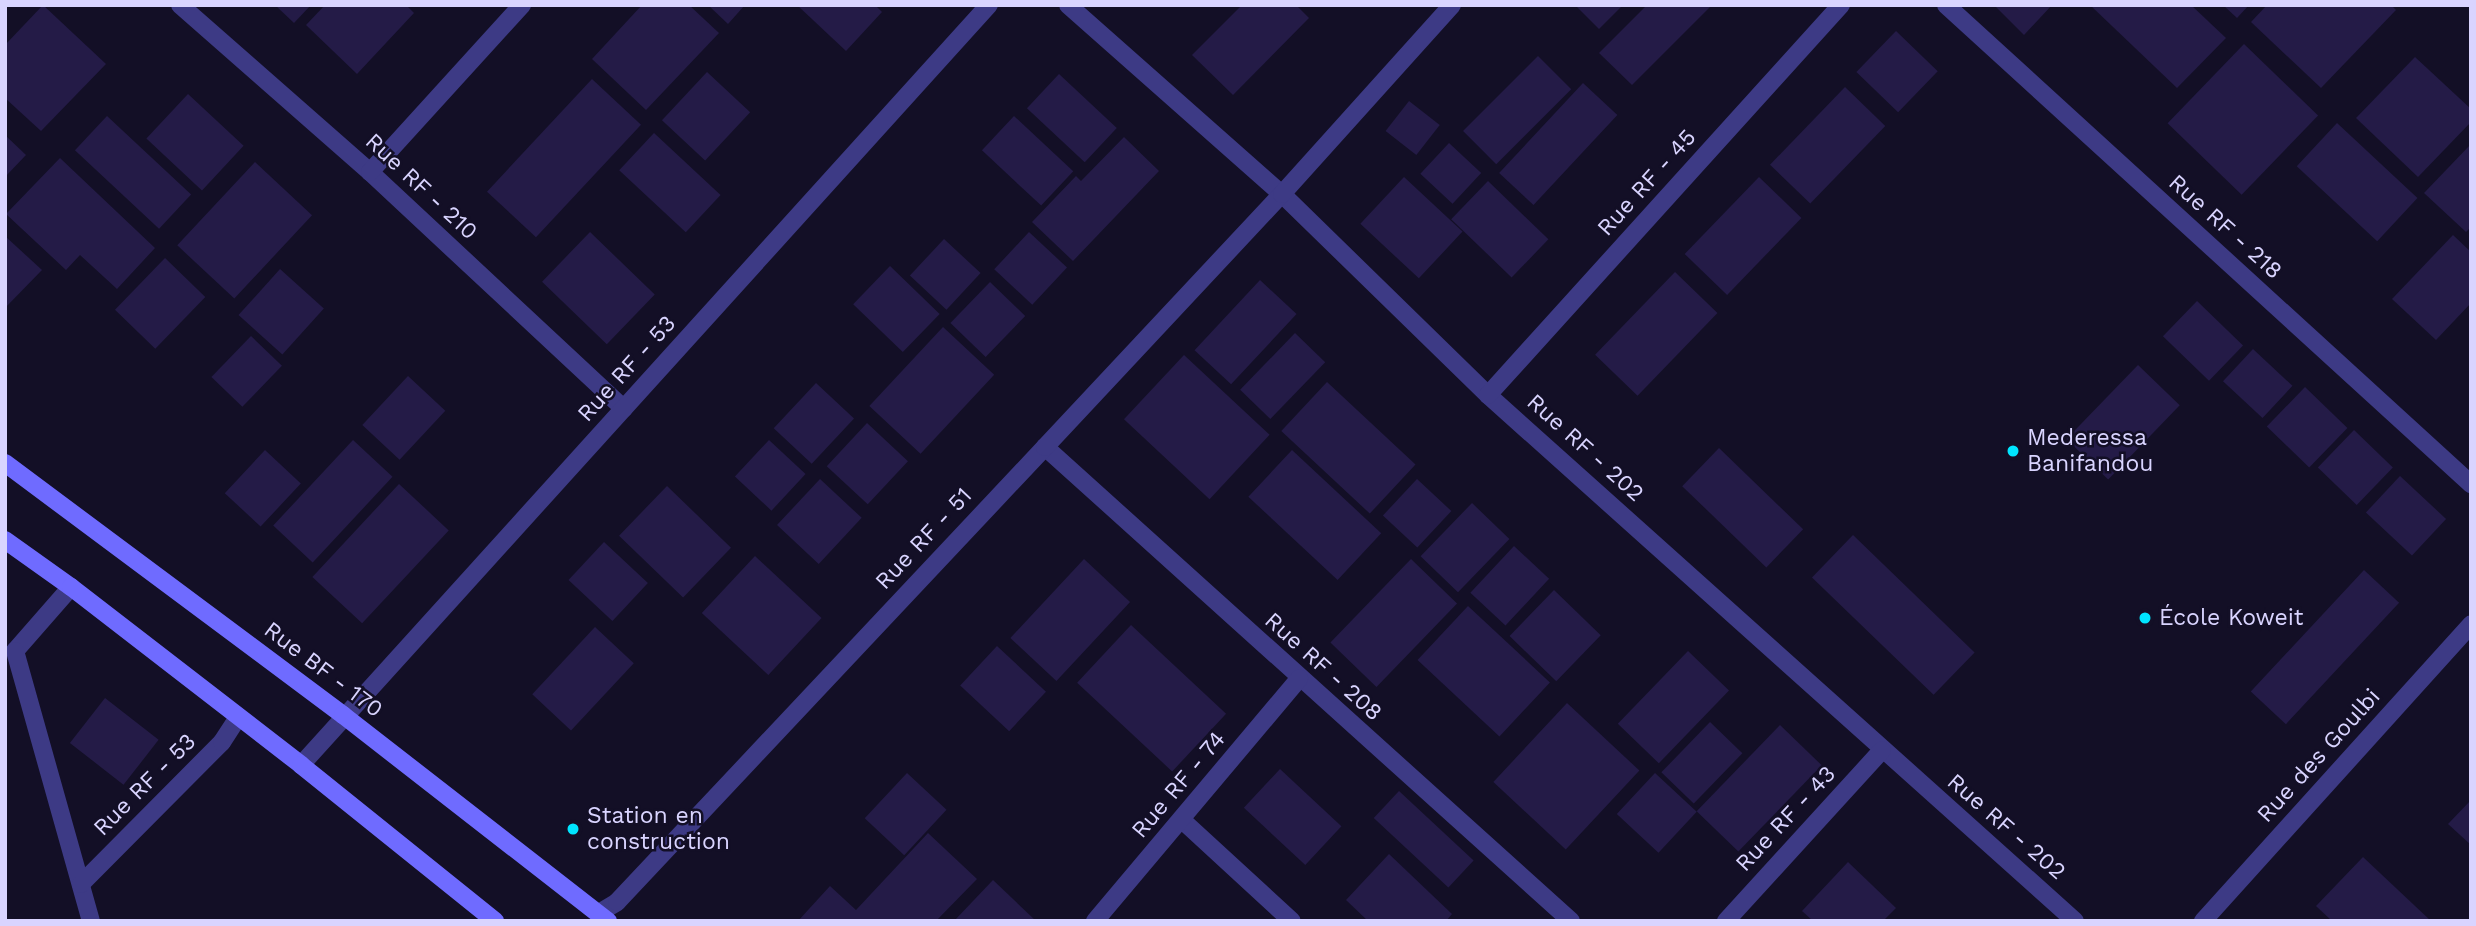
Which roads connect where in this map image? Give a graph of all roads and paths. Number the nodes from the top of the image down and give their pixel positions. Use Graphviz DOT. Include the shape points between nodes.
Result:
graph roads {
  1 [pos="180,5"];
  2 [pos="522,5"];
  3 [pos="989,5"];
  4 [pos="1068,5"];
  5 [pos="1452,5"];
  6 [pos="1841,5"];
  7 [pos="1946,5"];
  8 [pos="370,172"];
  9 [pos="1282,194"];
  10 [pos="1488,395"];
  11 [pos="624,409"];
  12 [pos="1045,447"];
  13 [pos="5,463"];
  14 [pos="2471,484"];
  15 [pos="5,540"];
  16 [pos="71,587"];
  17 [pos="2471,624"];
  18 [pos="1299,679"];
  19 [pos="343,715"];
  20 [pos="238,717"];
  21 [pos="1882,750"];
  22 [pos="301,765"];
  23 [pos="1182,820"];
  24 [pos="81,884"];
  25 [pos="604,917"];
  26 [pos="91,921"];
  27 [pos="495,921"];
  28 [pos="1095,921"];
  29 [pos="1292,921"];
  30 [pos="1571,921"];
  31 [pos="1726,921"];
  32 [pos="2075,921"];
  33 [pos="2203,921"];
  1 -- 8 [label="street, Rue RF - 210"];
  2 -- 8 [label="street"];
  3 -- 11 [label="street, Rue RF - 53"];
  4 -- 9 [label="street, Rue RF - 202"];
  5 -- 9 [label="street, Rue RF - 51"];
  6 -- 10 [label="street, Rue RF - 45"];
  7 -- 14 [label="street, Rue RF - 218"];
  8 -- 11 [label="street, Rue RF - 210"];
  9 -- 10 [label="street, Rue RF - 202"];
  9 -- 12 [label="street, Rue RF - 51"];
  10 -- 21 [label="street, Rue RF - 202"];
  11 -- 19 [label="street, Rue RF - 53"];
  12 -- 18 [label="street, Rue RF - 208"];
  12 -- 25 [label="street, Rue RF - 51"];
  13 -- 19 [label="main road, Rue BF - 170"];
  15 -- 16 [label="main road"];
  16 -- 20 [label="main road"];
  16 -- 24 [label="street" via="16,652"];
  17 -- 33 [label="street, Rue des Goulbi"];
  18 -- 23 [label="street, Rue RF - 74"];
  18 -- 30 [label="street, Rue RF - 208"];
  19 -- 22 [label="street, Rue RF - 53"];
  19 -- 25 [label="main road, Rue BF - 170"];
  20 -- 22 [label="main road"];
  20 -- 24 [label="street, Rue RF - 53" via="222,742"];
  21 -- 31 [label="street, Rue RF - 43"];
  21 -- 32 [label="street, Rue RF - 202"];
  22 -- 27 [label="main road"];
  23 -- 28 [label="street, Rue RF - 74"];
  23 -- 29 [label="street"];
  24 -- 26 [label="street"];
}
